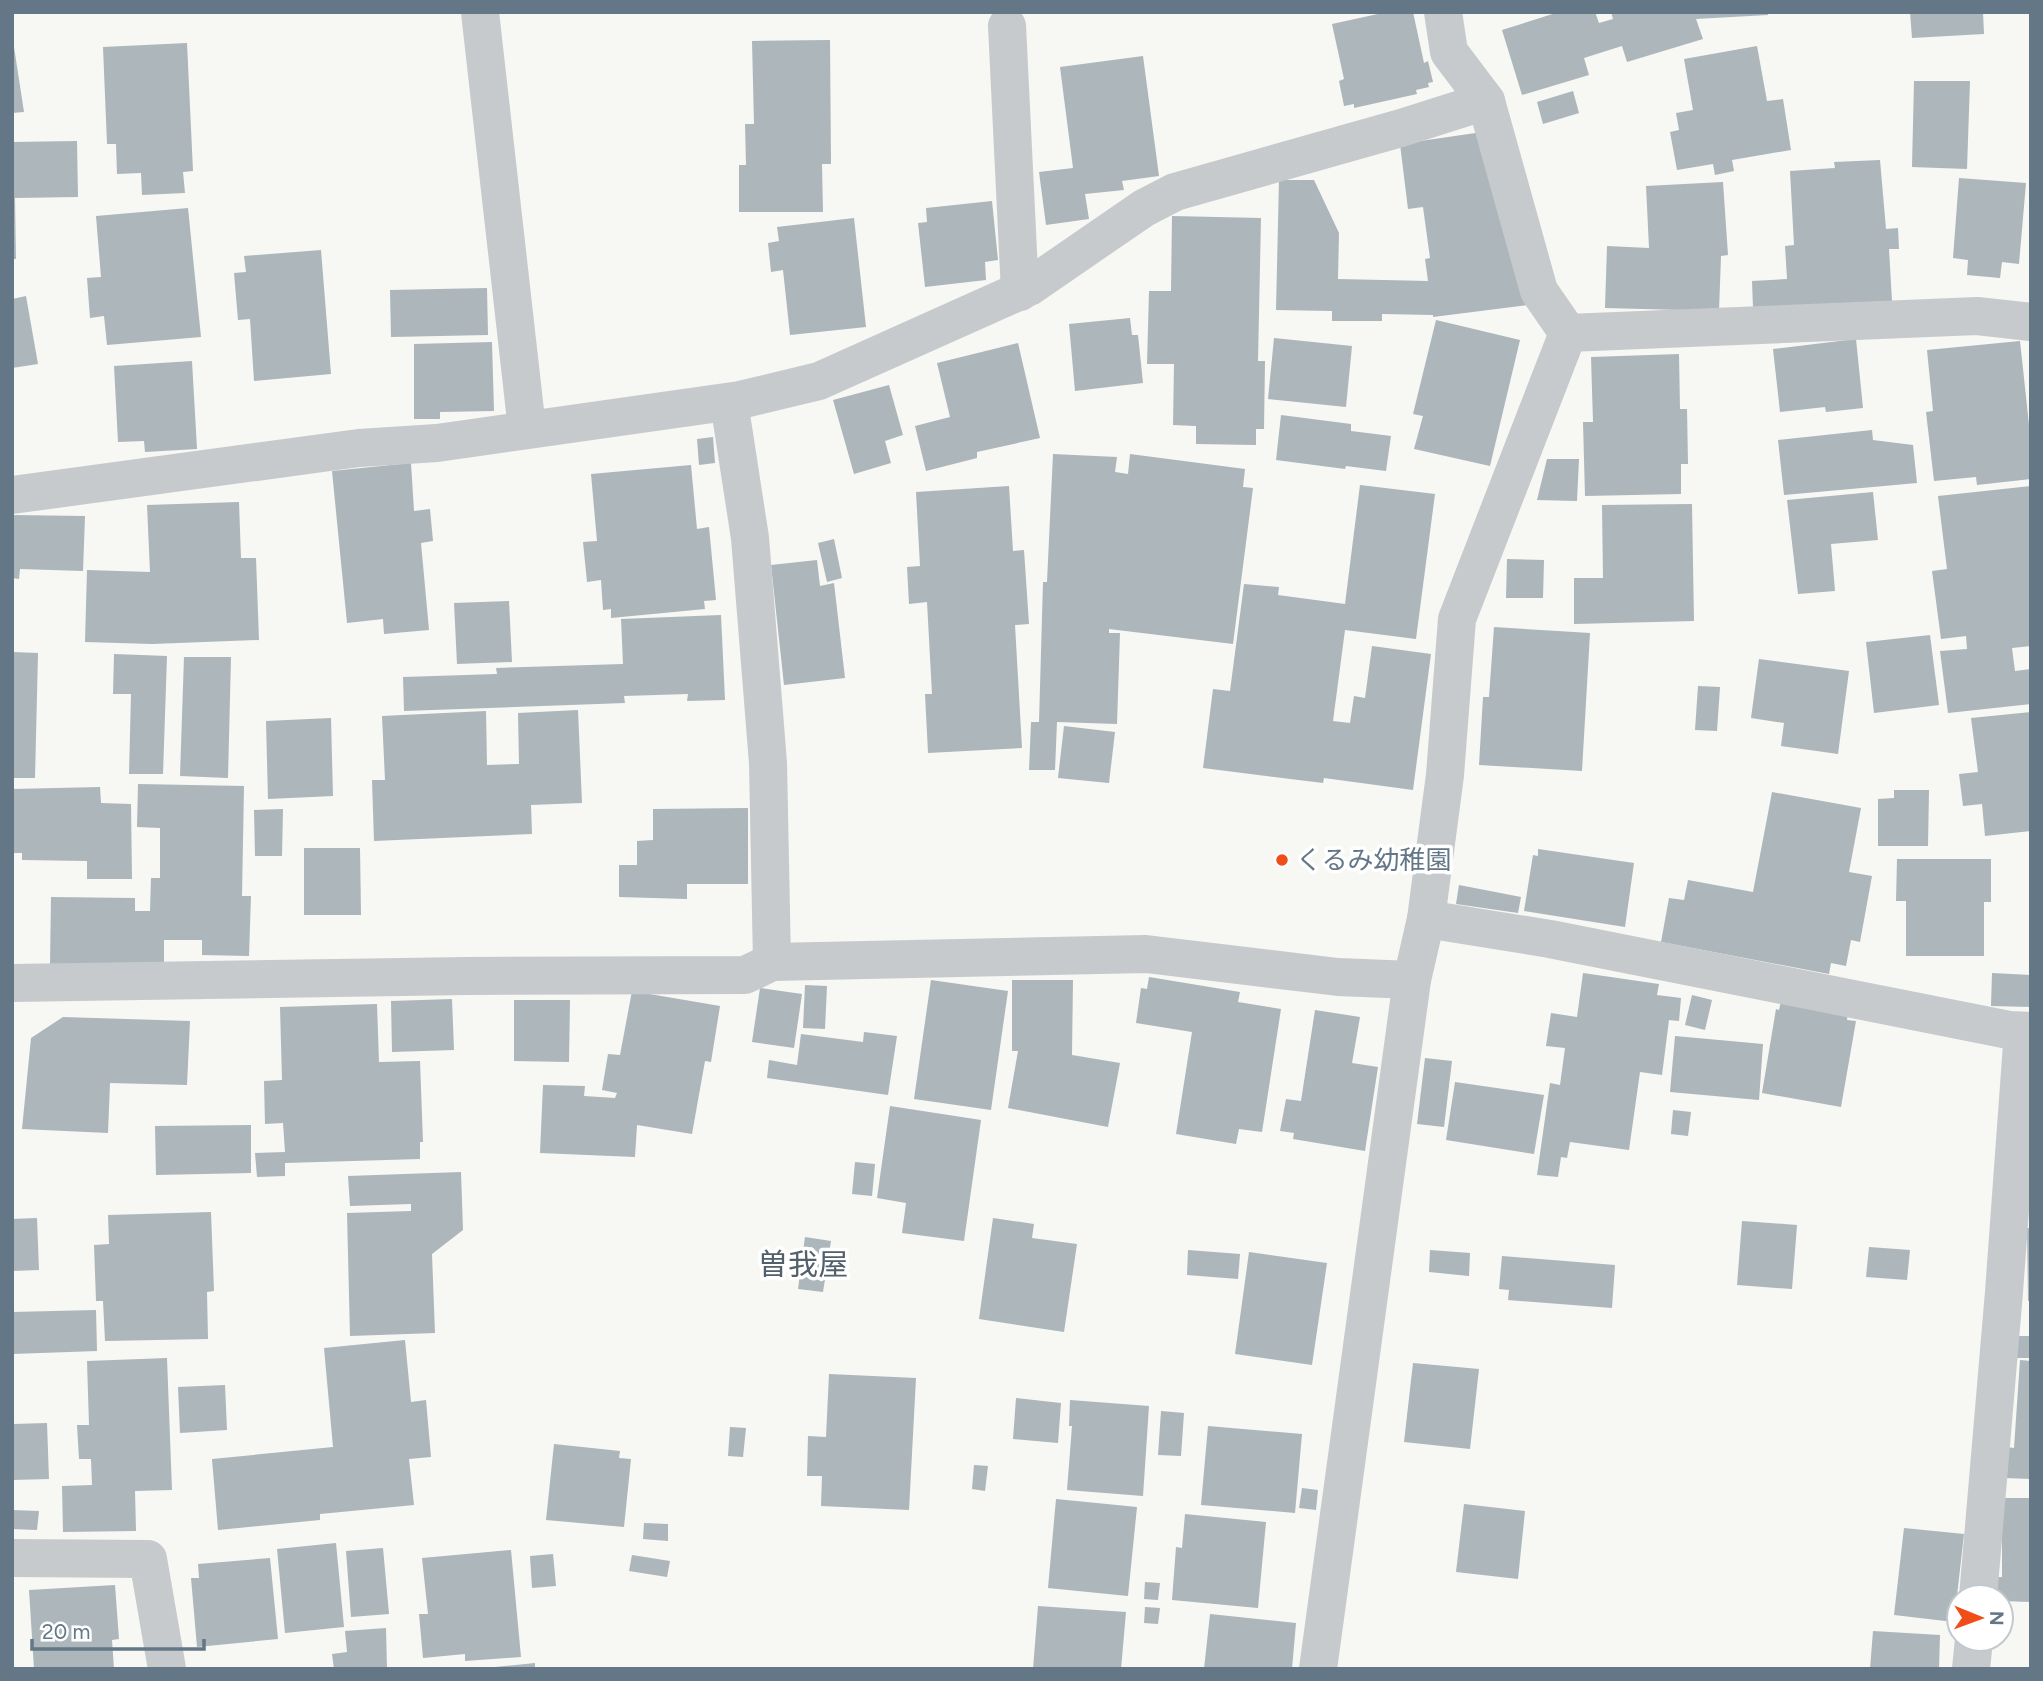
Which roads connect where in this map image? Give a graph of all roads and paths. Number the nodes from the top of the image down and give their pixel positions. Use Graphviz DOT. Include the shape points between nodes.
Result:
graph roads {
  1 [pos="480,12"];
  2 [pos="1443,12"];
  3 [pos="1007,26"];
  4 [pos="1486,101"];
  5 [pos="1020,292"];
  6 [pos="2031,321"];
  7 [pos="1568,333"];
  8 [pos="729,402"];
  9 [pos="527,429"];
  10 [pos="12,495"];
  11 [pos="1426,919"];
  12 [pos="772,962"];
  13 [pos="1412,980"];
  14 [pos="12,983"];
  15 [pos="2027,1031"];
  16 [pos="12,1558"];
  17 [pos="1979,1583"];
  18 [pos="167,1669"];
  19 [pos="1318,1669"];
  1 -- 9 [label="street"];
  2 -- 4 [label="street" via="1449,52"];
  3 -- 5 [label="street"];
  4 -- 5 [label="street" via="1175,192"];
  4 -- 7 [label="street" via="1539,291"];
  5 -- 8 [label="street" via="819,381"];
  6 -- 7 [label="street" via="1977,316"];
  7 -- 11 [label="street" via="1457,619 1445,775"];
  8 -- 9 [label="street"];
  8 -- 12 [label="street" via="750,538 768,763"];
  9 -- 10 [label="street"];
  11 -- 13 [label="street"];
  11 -- 15 [label="street"];
  12 -- 13 [label="street" via="1146,954 1338,977"];
  12 -- 14 [label="street" via="745,975"];
  13 -- 19 [label="street"];
  15 -- 17 [label="street"];
  16 -- 18 [label="street" via="148,1559"];
}
